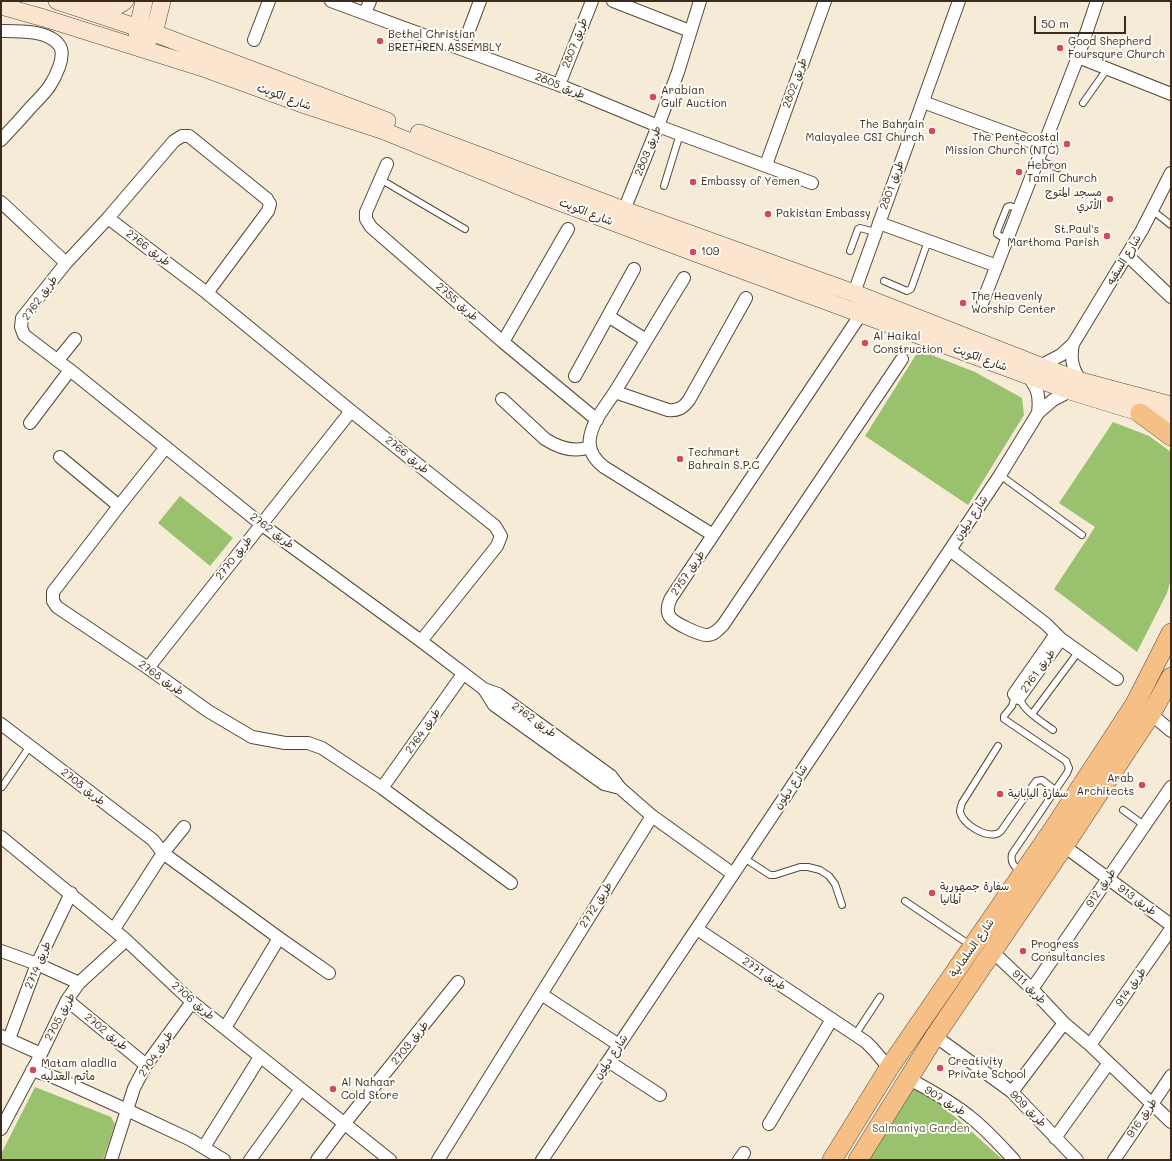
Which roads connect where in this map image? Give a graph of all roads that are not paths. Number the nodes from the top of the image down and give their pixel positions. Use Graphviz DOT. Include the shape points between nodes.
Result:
graph roads {
  1 [pos="57,1"];
  2 [pos="125,1"];
  3 [pos="144,1"];
  4 [pos="162,1"];
  5 [pos="269,1"];
  6 [pos="331,1"];
  7 [pos="370,1"];
  8 [pos="480,1"];
  9 [pos="592,1"];
  10 [pos="613,1"];
  11 [pos="700,1"];
  12 [pos="825,1"];
  13 [pos="959,1"];
  14 [pos="1097,1"];
  15 [pos="1,6"];
  16 [pos="78,7"];
  17 [pos="365,14"];
  18 [pos="146,30"];
  19 [pos="1,31"];
  20 [pos="690,31"];
  21 [pos="254,40"];
  22 [pos="139,47"];
  23 [pos="462,49"];
  24 [pos="1078,57"];
  25 [pos="1107,69"];
  26 [pos="559,85"];
  27 [pos="1171,94"];
  28 [pos="923,102"];
  29 [pos="1083,103"];
  30 [pos="658,126"];
  31 [pos="680,134"];
  32 [pos="1,140"];
  33 [pos="1043,146"];
  34 [pos="1038,160"];
  35 [pos="387,164"];
  36 [pos="766,165"];
  37 [pos="1058,168"];
  38 [pos="1171,172"];
  39 [pos="380,179"];
  40 [pos="812,183"];
  41 [pos="664,186"];
  42 [pos="1,202"];
  43 [pos="624,210"];
  44 [pos="1152,210"];
  45 [pos="108,218"];
  46 [pos="1171,225"];
  47 [pos="877,227"];
  48 [pos="465,229"];
  49 [pos="568,229"];
  50 [pos="928,241"];
  51 [pos="850,251"];
  52 [pos="1127,254"];
  53 [pos="66,263"];
  54 [pos="997,266"];
  55 [pos="634,269"];
  56 [pos="684,278"];
  57 [pos="884,281"];
  58 [pos="207,293"];
  59 [pos="854,293"];
  60 [pos="1171,297"];
  61 [pos="746,298"];
  62 [pos="983,302"];
  63 [pos="861,314"];
  64 [pos="608,316"];
  65 [pos="75,339"];
  66 [pos="646,340"];
  67 [pos="503,342"];
  68 [pos="1073,344"];
  69 [pos="902,359"];
  70 [pos="58,360"];
  71 [pos="70,370"];
  72 [pos="1033,371"];
  73 [pos="575,376"];
  74 [pos="1075,386"];
  75 [pos="615,392"];
  76 [pos="502,399"];
  77 [pos="1171,405"];
  78 [pos="351,411"];
  79 [pos="1038,413"];
  80 [pos="1140,413"];
  81 [pos="597,420"];
  82 [pos="1171,422"];
  83 [pos="30,423"];
  84 [pos="1171,436"];
  85 [pos="166,447"];
  86 [pos="590,448"];
  87 [pos="60,457"];
  88 [pos="1000,475"];
  89 [pos="119,506"];
  90 [pos="261,524"];
  91 [pos="714,534"];
  92 [pos="1082,534"];
  93 [pos="950,550"];
  94 [pos="1171,633"];
  95 [pos="1059,636"];
  96 [pos="421,641"];
  97 [pos="1079,651"];
  98 [pos="148,668"];
  99 [pos="464,674"];
  100 [pos="1171,677"];
  101 [pos="1117,680"];
  102 [pos="1017,697"];
  103 [pos="1032,714"];
  104 [pos="1151,714"];
  105 [pos="1,724"];
  106 [pos="1053,730"];
  107 [pos="1171,730"];
  108 [pos="30,746"];
  109 [pos="998,746"];
  110 [pos="1171,787"];
  111 [pos="2,788"];
  112 [pos="382,788"];
  113 [pos="1055,790"];
  114 [pos="1123,810"];
  115 [pos="652,816"];
  116 [pos="1144,825"];
  117 [pos="184,827"];
  118 [pos="1,837"];
  119 [pos="1064,846"];
  120 [pos="164,853"];
  121 [pos="744,858"];
  122 [pos="1024,873"];
  123 [pos="733,874"];
  124 [pos="1108,879"];
  125 [pos="511,883"];
  126 [pos="71,893"];
  127 [pos="905,901"];
  128 [pos="842,905"];
  129 [pos="1171,925"];
  130 [pos="114,929"];
  131 [pos="697,929"];
  132 [pos="1171,929"];
  133 [pos="279,938"];
  134 [pos="126,940"];
  135 [pos="973,946"];
  136 [pos="1,951"];
  137 [pos="993,952"];
  138 [pos="37,964"];
  139 [pos="329,973"];
  140 [pos="458,982"];
  141 [pos="79,983"];
  142 [pos="1032,989"];
  143 [pos="541,994"];
  144 [pos="880,997"];
  145 [pos="67,1000"];
  146 [pos="192,1002"];
  147 [pos="832,1019"];
  148 [pos="1064,1023"];
  149 [pos="225,1028"];
  150 [pos="856,1035"];
  151 [pos="935,1036"];
  152 [pos="5,1037"];
  153 [pos="619,1045"];
  154 [pos="1090,1045"];
  155 [pos="41,1054"];
  156 [pos="260,1057"];
  157 [pos="608,1061"];
  158 [pos="1108,1064"];
  159 [pos="146,1065"];
  160 [pos="889,1068"];
  161 [pos="32,1070"];
  162 [pos="1171,1076"];
  163 [pos="908,1078"];
  164 [pos="301,1089"];
  165 [pos="1012,1092"];
  166 [pos="660,1095"];
  167 [pos="1152,1103"];
  168 [pos="127,1110"];
  169 [pos="5,1113"];
  170 [pos="1171,1122"];
  171 [pos="344,1124"];
  172 [pos="769,1124"];
  173 [pos="1,1129"];
  174 [pos="1055,1138"];
  175 [pos="204,1147"];
  176 [pos="377,1156"];
  177 [pos="111,1160"];
  178 [pos="224,1160"];
  179 [pos="250,1160"];
  180 [pos="317,1160"];
  181 [pos="390,1160"];
  182 [pos="438,1160"];
  183 [pos="542,1160"];
  184 [pos="832,1160"];
  185 [pos="858,1160"];
  186 [pos="1014,1160"];
  187 [pos="1077,1160"];
  188 [pos="1114,1160"];
  1 -- 16 [label="main road, شارع الكويت"];
  2 -- 16 [label="main road" via="109,8"];
  3 -- 18 [label="main road"];
  4 -- 18 [label="main road"];
  5 -- 21 [label="street"];
  6 -- 17 [label="street, طريق 2805"];
  7 -- 17 [label="street"];
  8 -- 23 [label="street"];
  9 -- 26 [label="street, طريق 2807"];
  10 -- 20 [label="street"];
  11 -- 20 [label="street, طريق 2803"];
  12 -- 36 [label="street, طريق 2802"];
  13 -- 28 [label="street, طريق 2801"];
  14 -- 24 [label="street"];
  15 -- 22 [label="main road, شارع الكويت"];
  16 -- 18 [label="main road, شارع الكويت"];
  17 -- 23 [label="street, طريق 2805"];
  18 -- 22 [label="main road" via="150,38"];
  18 -- 43 [label="main road, شارع الكويت"];
  19 -- 32 [label="street" via="22,31 41,35 57,42 62,50 58,69 48,88"];
  20 -- 30 [label="street, طريق 2803"];
  22 -- 63 [label="main road, شارع الكويت" via="384,130 538,194"];
  23 -- 26 [label="street, طريق 2805"];
  24 -- 25 [label="street"];
  24 -- 33 [label="street"];
  25 -- 27 [label="street"];
  25 -- 29 [label="lane"];
  26 -- 30 [label="street, طريق 2805"];
  28 -- 33 [label="street"];
  28 -- 47 [label="street, طريق 2801"];
  30 -- 31 [label="street"];
  30 -- 43 [label="street, طريق 2803"];
  31 -- 36 [label="street"];
  31 -- 41 [label="lane"];
  33 -- 34 [label="street"];
  34 -- 37 [label="lane"];
  34 -- 54 [label="street"];
  35 -- 39 [label="street, طريق 2755"];
  36 -- 40 [label="street"];
  38 -- 44 [label="street, شارع السقيه"];
  39 -- 48 [label="lane"];
  39 -- 67 [label="street, طريق 2755" via="366,212 366,220"];
  42 -- 53 [label="street"];
  43 -- 59 [label="main road, شارع الكويت"];
  44 -- 46 [label="lane"];
  44 -- 52 [label="street, شارع السقيه"];
  45 -- 53 [label="street, طريق 2762"];
  45 -- 58 [label="street, طريق 2766"];
  45 -- 58 [label="street, طريق 2762" via="174,141 182,136 189,136 270,204 268,211"];
  47 -- 50 [label="street, طريق 2801"];
  47 -- 51 [label="lane" via="858,229"];
  47 -- 59 [label="street, طريق 2801"];
  49 -- 67 [label="street"];
  50 -- 54 [label="street, طريق 2801"];
  50 -- 57 [label="lane" via="911,289 907,291"];
  52 -- 60 [label="street"];
  52 -- 68 [label="street, شارع السقيه"];
  53 -- 70 [label="street, طريق 2762" via="22,318 20,327 24,335"];
  54 -- 62 [label="street"];
  55 -- 64 [label="street"];
  56 -- 66 [label="street"];
  58 -- 78 [label="street, طريق 2766"];
  59 -- 72 [label="main road, شارع الكويت"];
  61 -- 75 [label="street" via="688,400 680,409 668,410"];
  63 -- 72 [label="main road, شارع الكويت"];
  63 -- 91 [label="street, طريق 2757"];
  64 -- 66 [label="street"];
  64 -- 73 [label="street"];
  65 -- 70 [label="street"];
  66 -- 75 [label="street"];
  67 -- 81 [label="street, طريق 2755"];
  68 -- 72 [label="street, شارع السقيه" via="1061,355"];
  68 -- 74 [label="street, شارع السقيه"];
  69 -- 91 [label="street, طريق 2757" via="722,625 712,634 705,635 674,621 670,617 668,605"];
  70 -- 71 [label="street, طريق 2762"];
  71 -- 83 [label="street"];
  71 -- 85 [label="street, طريق 2762"];
  72 -- 74 [label="main road, شارع الكويت"];
  72 -- 79 [label="street" via="1040,403"];
  74 -- 77 [label="main road, شارع الكويت"];
  74 -- 79 [label="street, شارع دلمون"];
  74 -- 80 [label="main road, شارع الكويت"];
  75 -- 81 [label="street"];
  76 -- 86 [label="street" via="553,445 577,450"];
  78 -- 90 [label="street, طريق 2770"];
  78 -- 96 [label="street, طريق 2766" via="495,526 501,536 497,546"];
  79 -- 88 [label="street, شارع دلمون"];
  80 -- 82 [label="main road, شارع الكويت"];
  80 -- 84 [label="main road"];
  81 -- 86 [label="street" via="591,433"];
  85 -- 89 [label="street, طريق 2768"];
  85 -- 90 [label="street, طريق 2762"];
  86 -- 91 [label="street" via="604,467"];
  87 -- 89 [label="street"];
  88 -- 92 [label="lane"];
  88 -- 93 [label="street, شارع دلمون"];
  89 -- 98 [label="street, طريق 2768" via="53,592 53,601 57,607"];
  90 -- 96 [label="street, طريق 2762"];
  90 -- 98 [label="street, طريق 2770"];
  93 -- 95 [label="street, طريق 2761"];
  93 -- 121 [label="street, شارع دلمون"];
  94 -- 122 [label="main road, شارع السلمانية" via="1135,704"];
  95 -- 97 [label="street, طريق 2761"];
  95 -- 102 [label="street, طريق 2761" via="1014,694"];
  96 -- 99 [label="street, طريق 2762"];
  97 -- 101 [label="street, طريق 2761"];
  97 -- 103 [label="lane"];
  98 -- 112 [label="street, طريق 2768" via="208,712 252,737 285,743 308,743 322,748"];
  99 -- 112 [label="street, طريق 2764"];
  99 -- 115 [label="street, طريق 2762" via="484,689 498,694 611,776 620,788"];
  100 -- 104 [label="main road, شارع السلمانية"];
  102 -- 103 [label="lane"];
  102 -- 113 [label="lane" via="1004,719 1066,761 1069,768"];
  103 -- 106 [label="lane"];
  104 -- 107 [label="street"];
  104 -- 119 [label="main road, شارع السلمانية"];
  105 -- 108 [label="street, طريق 2708"];
  108 -- 111 [label="lane"];
  108 -- 120 [label="street, طريق 2708" via="153,840"];
  109 -- 113 [label="lane" via="962,803 960,812 970,825 980,832 996,834 1002,831 1036,781 1042,780"];
  110 -- 116 [label="street, طريق 912"];
  112 -- 125 [label="street, طريق 2768"];
  113 -- 122 [label="lane" via="1012,854 1011,862"];
  114 -- 116 [label="lane"];
  115 -- 123 [label="street, طريق 2762"];
  115 -- 143 [label="street, طريق 2772"];
  116 -- 124 [label="street, طريق 912"];
  117 -- 120 [label="street"];
  118 -- 126 [label="street, طريق 2706"];
  119 -- 124 [label="street, طريق 913"];
  119 -- 137 [label="main road, شارع السلمانية"];
  120 -- 130 [label="street"];
  120 -- 133 [label="street, طريق 2708"];
  121 -- 123 [label="street, شارع دلمون"];
  121 -- 128 [label="lane" via="770,875 800,867 820,870 835,884"];
  122 -- 135 [label="main road, شارع السلمانية"];
  123 -- 131 [label="street, شارع دلمون"];
  124 -- 129 [label="street, طريق 913"];
  124 -- 142 [label="street, طريق 912"];
  126 -- 130 [label="street, طريق 2706"];
  126 -- 138 [label="street, طريق 2714"];
  127 -- 135 [label="lane"];
  130 -- 134 [label="street, طريق 2706"];
  131 -- 147 [label="street, طريق 2771"];
  131 -- 153 [label="street, شارع دلمون"];
  132 -- 154 [label="street, طريق 914"];
  133 -- 139 [label="street, طريق 2708"];
  133 -- 149 [label="street"];
  134 -- 141 [label="street, طريق 2705"];
  134 -- 146 [label="street, طريق 2706"];
  135 -- 160 [label="main road, شارع السلمانية"];
  136 -- 138 [label="street"];
  137 -- 142 [label="street, طريق 911"];
  137 -- 151 [label="main road, شارع السلمانية"];
  138 -- 141 [label="street"];
  138 -- 152 [label="street, طريق 2714"];
  140 -- 171 [label="street, طريق 2703"];
  141 -- 145 [label="street, طريق 2705"];
  142 -- 148 [label="street, طريق 911"];
  143 -- 153 [label="street"];
  143 -- 182 [label="street, طريق 2772"];
  144 -- 150 [label="lane"];
  145 -- 155 [label="street, طريق 2705"];
  145 -- 159 [label="street, طريق 2702"];
  146 -- 149 [label="street, طريق 2706"];
  146 -- 159 [label="street, طريق 2704"];
  147 -- 150 [label="street, طريق 2771"];
  147 -- 172 [label="street"];
  148 -- 154 [label="street, طريق 911"];
  148 -- 165 [label="street"];
  149 -- 156 [label="street, طريق 2706"];
  150 -- 160 [label="street, طريق 2771" via="873,1049"];
  151 -- 163 [label="main road, شارع السلمانية"];
  151 -- 165 [label="street, طريق 909"];
  152 -- 155 [label="street, طريق 2714"];
  153 -- 157 [label="street, شارع دلمون"];
  154 -- 158 [label="street, طريق 911"];
  155 -- 161 [label="street, طريق 2705"];
  156 -- 164 [label="street, طريق 2706"];
  156 -- 175 [label="street"];
  157 -- 166 [label="street"];
  157 -- 183 [label="street, شارع دلمون"];
  158 -- 167 [label="street, طريق 911"];
  158 -- 174 [label="street"];
  159 -- 168 [label="street, طريق 2704" via="134,1088"];
  160 -- 184 [label="main road, شارع السلمانية"];
  161 -- 168 [label="street"];
  161 -- 169 [label="street, طريق 2705"];
  162 -- 167 [label="street, طريق 916"];
  163 -- 185 [label="main road, شارع السلمانية"];
  163 -- 186 [label="street, طريق 907" via="968,1115"];
  164 -- 171 [label="street, طريق 2706"];
  164 -- 179 [label="street"];
  165 -- 174 [label="street, طريق 909"];
  167 -- 170 [label="street, طريق 911"];
  167 -- 188 [label="street, طريق 916"];
  168 -- 175 [label="street"];
  168 -- 177 [label="street, طريق 2704"];
  169 -- 173 [label="street, طريق 2705"];
  171 -- 176 [label="street, طريق 2706"];
  171 -- 180 [label="street, طريق 2703"];
  174 -- 187 [label="street, طريق 909"];
  175 -- 178 [label="street"];
  176 -- 181 [label="street, طريق 2706"];
}
